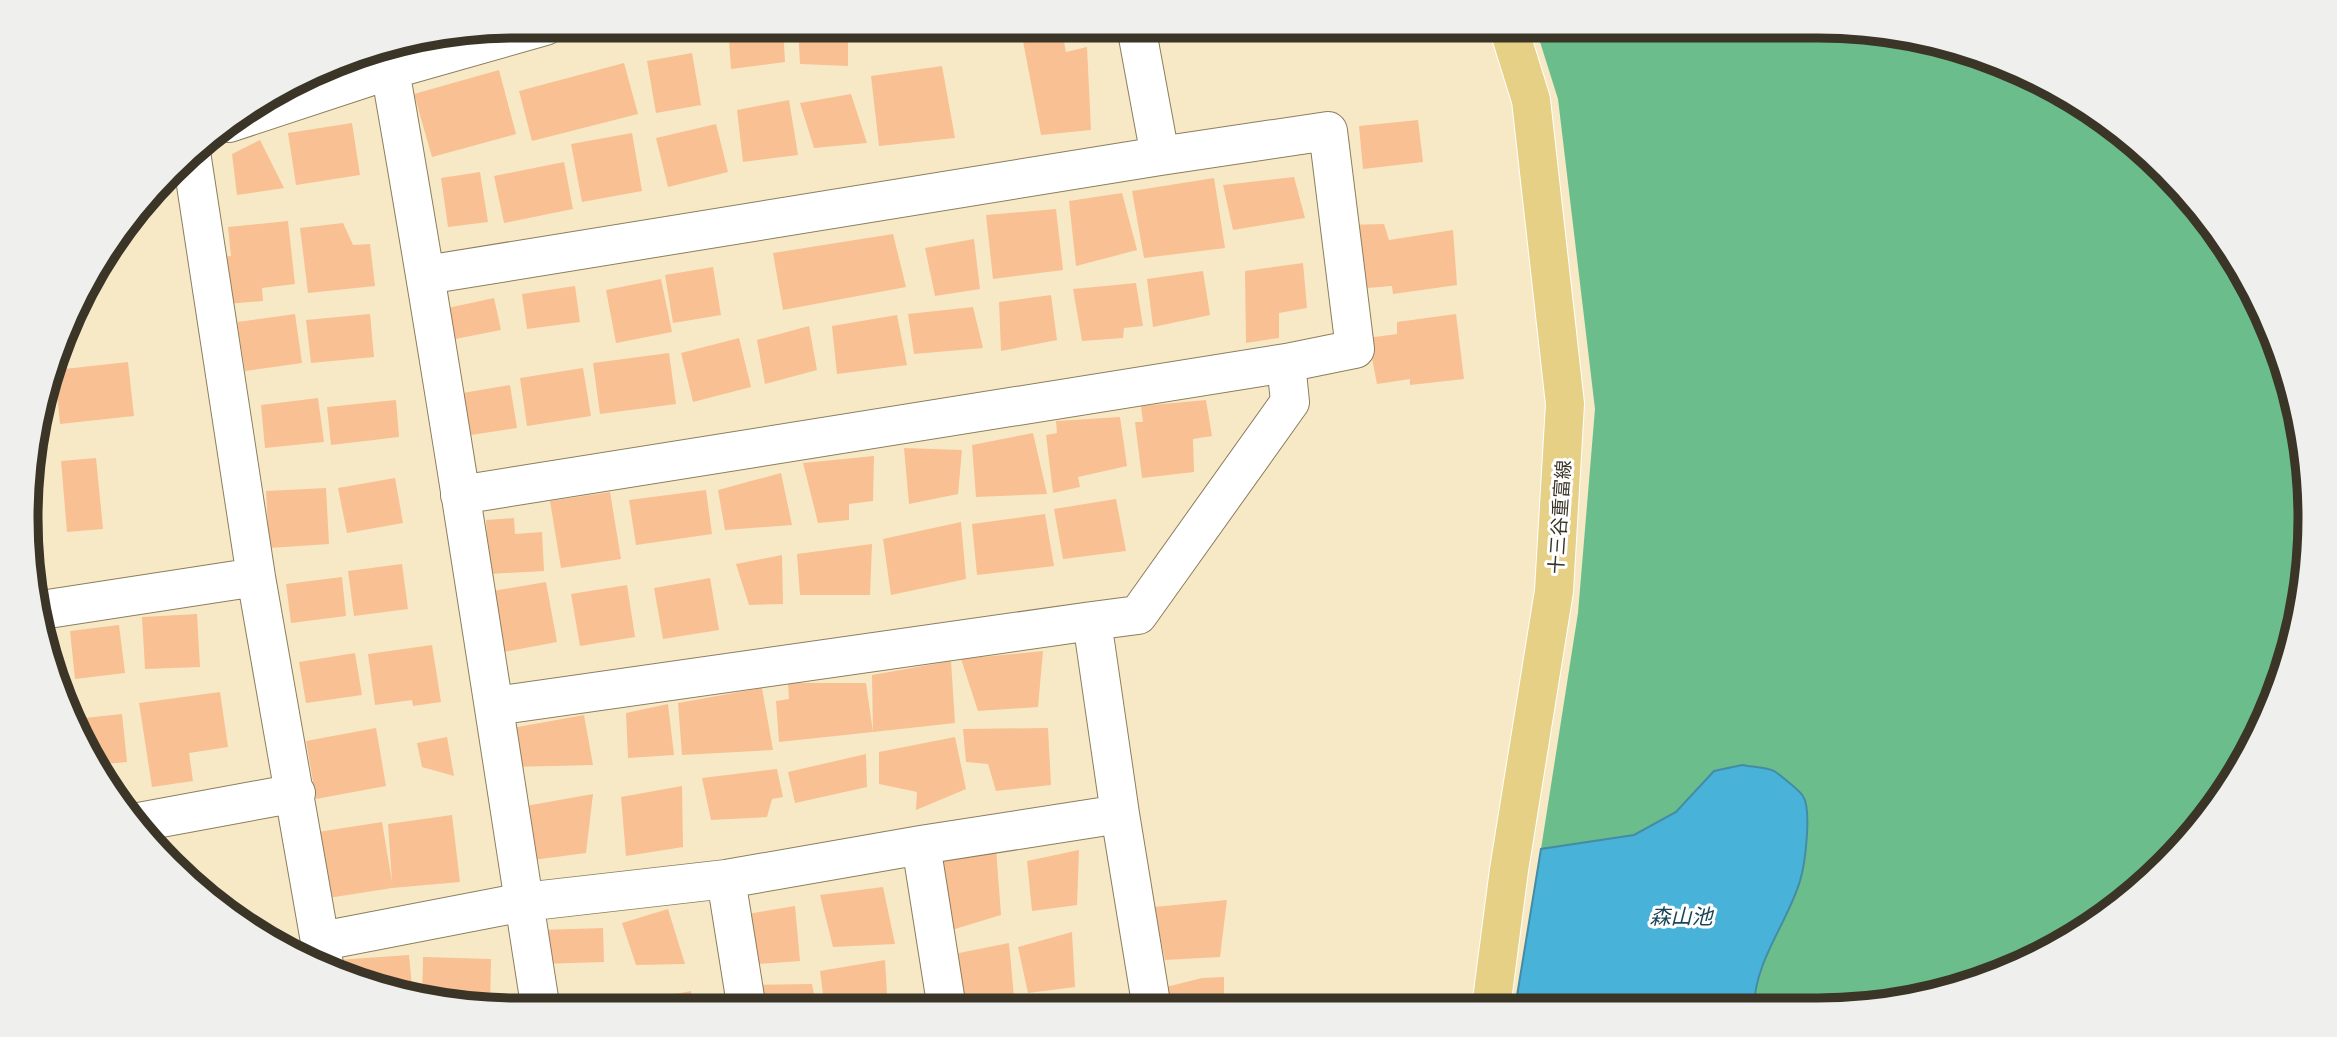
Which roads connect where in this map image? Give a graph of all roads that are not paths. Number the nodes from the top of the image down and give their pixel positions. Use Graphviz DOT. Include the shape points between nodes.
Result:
graph roads {
  1 [pos="1138,38"];
  2 [pos="1512,38"];
  3 [pos="498,39"];
  4 [pos="390,70"];
  5 [pos="264,111"];
  6 [pos="1160,156"];
  7 [pos="193,166"];
  8 [pos="426,275"];
  9 [pos="1286,362"];
  10 [pos="460,495"];
  11 [pos="256,577"];
  12 [pos="48,609"];
  13 [pos="1092,621"];
  14 [pos="495,706"];
  15 [pos="296,793"];
  16 [pos="1120,814"];
  17 [pos="146,821"];
  18 [pos="921,845"];
  19 [pos="726,879"];
  20 [pos="524,902"];
  21 [pos="323,955"];
  22 [pos="539,998"];
  23 [pos="745,998"];
  24 [pos="945,998"];
  25 [pos="1150,998"];
  26 [pos="1492,998"];
  1 -- 6 [label="street"];
  2 -- 26 [label="main road, 十三谷重富線" via="1531,100 1565,404 1554,591"];
  3 -- 4 [label="street"];
  4 -- 5 [label="street"];
  4 -- 8 [label="street"];
  6 -- 8 [label="street"];
  6 -- 9 [label="street" via="1328,131 1355,349"];
  7 -- 11 [label="street"];
  8 -- 10 [label="street"];
  9 -- 10 [label="street"];
  9 -- 13 [label="street" via="1290,402 1138,615"];
  10 -- 14 [label="street"];
  11 -- 12 [label="street"];
  11 -- 15 [label="street"];
  13 -- 14 [label="street"];
  13 -- 16 [label="street"];
  14 -- 20 [label="street"];
  15 -- 17 [label="street"];
  15 -- 21 [label="street"];
  16 -- 18 [label="street"];
  16 -- 25 [label="street"];
  18 -- 19 [label="street"];
  18 -- 24 [label="street"];
  19 -- 20 [label="street"];
  19 -- 23 [label="street"];
  20 -- 21 [label="street"];
  20 -- 22 [label="street"];
}
